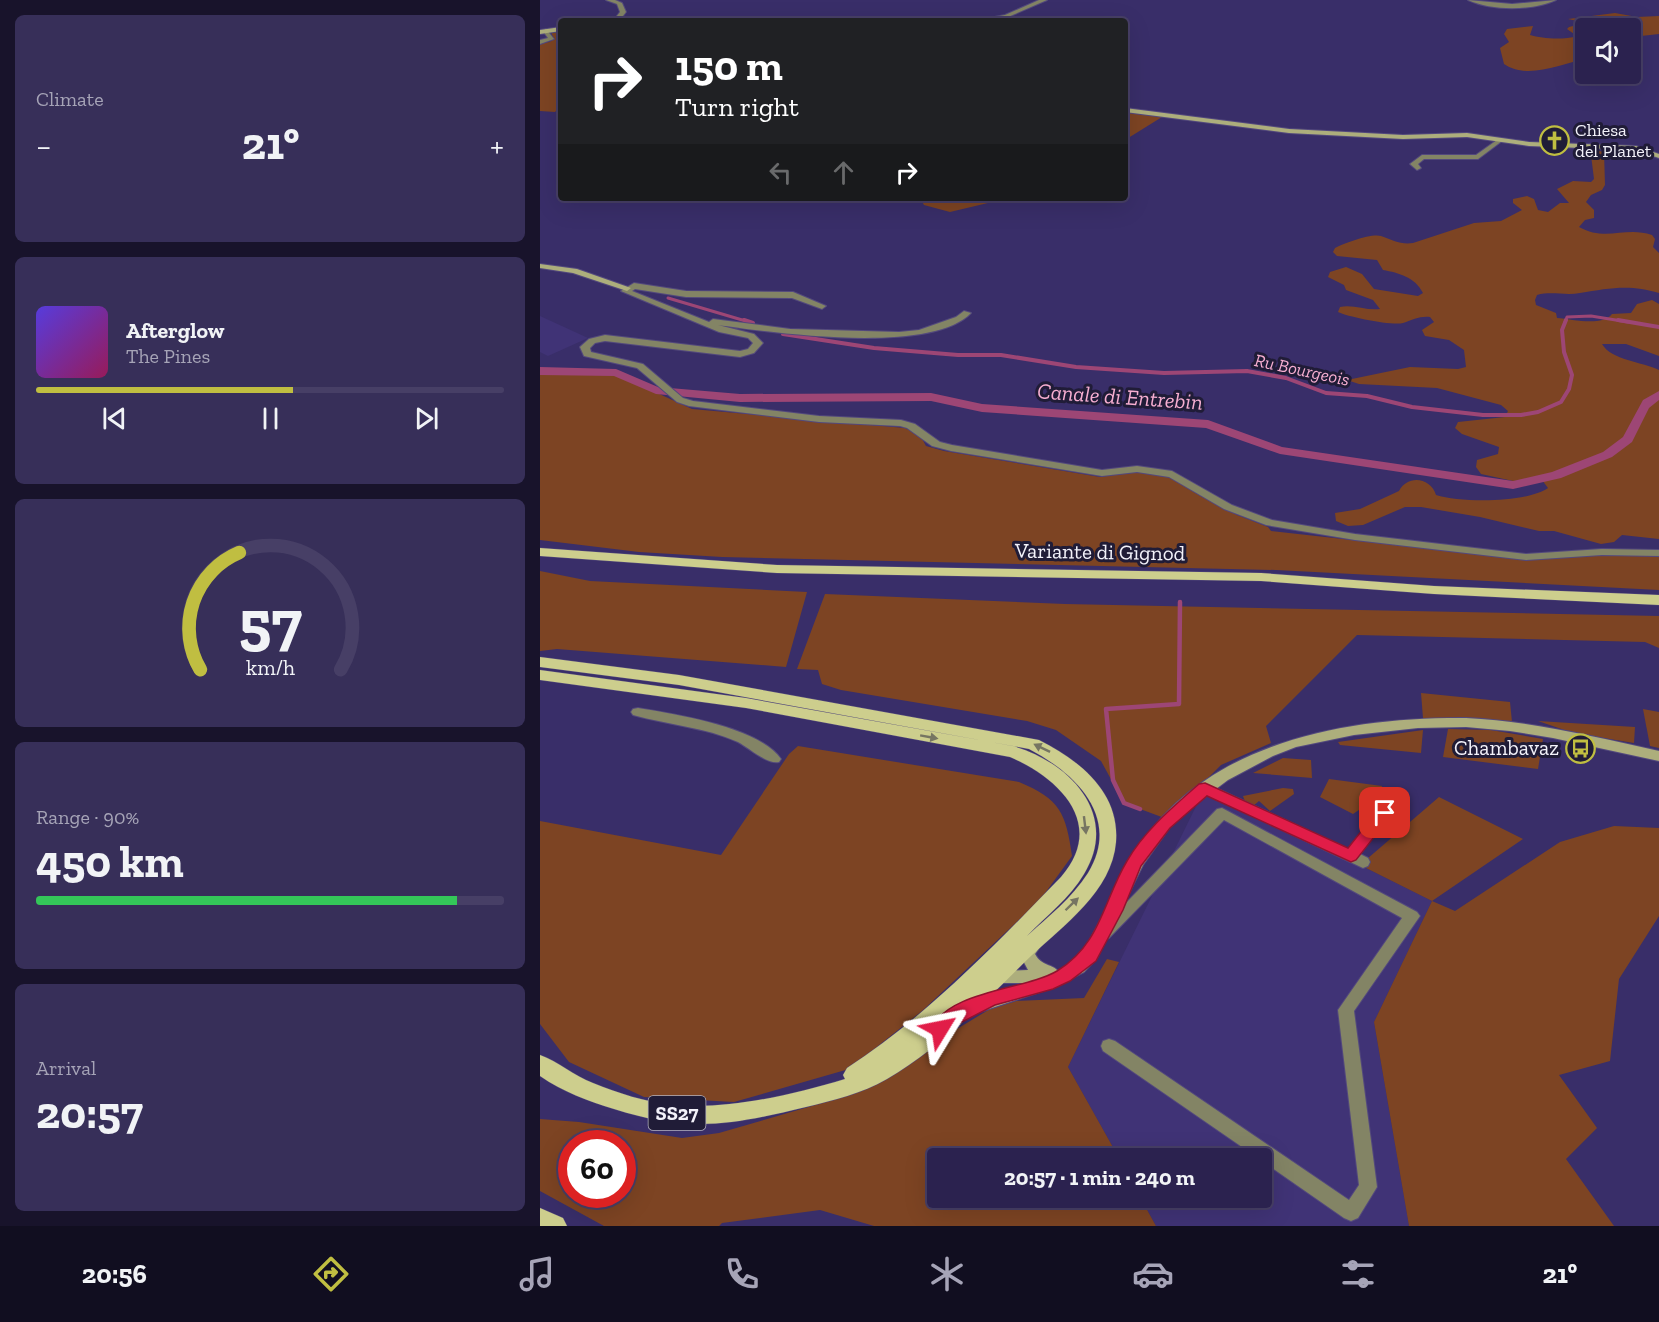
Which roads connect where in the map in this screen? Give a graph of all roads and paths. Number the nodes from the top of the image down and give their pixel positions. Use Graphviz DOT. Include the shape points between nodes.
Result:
graph roads {
  1 [pos="609,0"];
  2 [pos="1044,0"];
  3 [pos="1472,0"];
  4 [pos="1553,0"];
  5 [pos="618,18"];
  6 [pos="994,18"];
  7 [pos="558,29"];
  8 [pos="543,31"];
  9 [pos="540,42"];
  10 [pos="1128,110"];
  11 [pos="1499,141"];
  12 [pos="1659,156"];
  13 [pos="1417,168"];
  14 [pos="540,266"];
  15 [pos="627,288"];
  16 [pos="822,306"];
  17 [pos="967,313"];
  18 [pos="708,323"];
  19 [pos="540,552"];
  20 [pos="1659,553"];
  21 [pos="1659,600"];
  22 [pos="540,662"];
  23 [pos="540,675"];
  24 [pos="638,712"];
  25 [pos="1659,756"];
  26 [pos="774,759"];
  27 [pos="1205,788"];
  28 [pos="1385,813"];
  29 [pos="1042,934"];
  30 [pos="1097,941"];
  31 [pos="1064,976"];
  32 [pos="996,977"];
  33 [pos="954,1017"];
  34 [pos="911,1033"];
  35 [pos="1109,1046"];
  36 [pos="540,1064"];
  37 [pos="823,1094"];
  38 [pos="540,1218"];
  39 [pos="555,1226"];
  1 -- 5 [label="street" via="618,3 623,12"];
  2 -- 6 [label="street"];
  3 -- 4 [label="street" via="1526,6"];
  7 -- 8 [label="main road"];
  8 -- 9 [label="street" via="551,39"];
  10 -- 11 [label="main road" via="1289,131 1403,137 1467,135"];
  11 -- 12 [label="main road" via="1636,148"];
  11 -- 13 [label="street" via="1478,157 1422,157 1414,164"];
  14 -- 15 [label="main road"];
  15 -- 16 [label="street" via="640,286 711,295 793,295"];
  15 -- 18 [label="street" via="625,291 631,294"];
  17 -- 18 [label="street" via="920,333 899,335 798,332"];
  18 -- 20 [label="street" via="751,336 758,343 751,351 740,354 605,338 585,346 586,354 640,366 680,400 702,406 901,423 936,444 1083,471 1155,470 1172,474 1250,518 1313,530 1526,557"];
  19 -- 21 [label="main road, Variante di Gignod" via="777,569 1261,577"];
  29 -- 22 [label="main road, one-way" via="1081,896 1099,870 1107,843 1106,822 1097,795 1083,776 1058,756 1033,744 939,725 679,680"];
  23 -- 34 [label="main road, one-way" via="746,703 1014,752 1039,761 1062,777 1077,794 1085,818 1087,842 1080,866 1025,926"];
  24 -- 26 [label="street" via="702,725 755,743"];
  25 -- 27 [label="main road" via="1489,724 1432,723 1339,732 1277,749"];
  27 -- 28 [label="street" via="1357,859"];
  27 -- 30 [label="main road" via="1164,824 1134,863"];
  29 -- 31 [label="main road" via="1027,953 1031,965"];
  29 -- 32 [label="main road"];
  30 -- 31 [label="main road" via="1090,956"];
  30 -- 35 [label="street" via="1222,813 1412,916 1346,1010 1368,1187 1351,1212"];
  31 -- 32 [label="main road"];
  31 -- 33 [label="main road" via="990,998"];
  32 -- 33 [label="main road"];
  32 -- 34 [label="main road" via="984,978 945,1016"];
  33 -- 37 [label="main road, SS27" via="892,1064 852,1086"];
  34 -- 37 [label="main road"];
  36 -- 37 [label="main road, SS27" via="580,1089 653,1111 704,1116 773,1107"];
  38 -- 39 [label="main road"];
}
